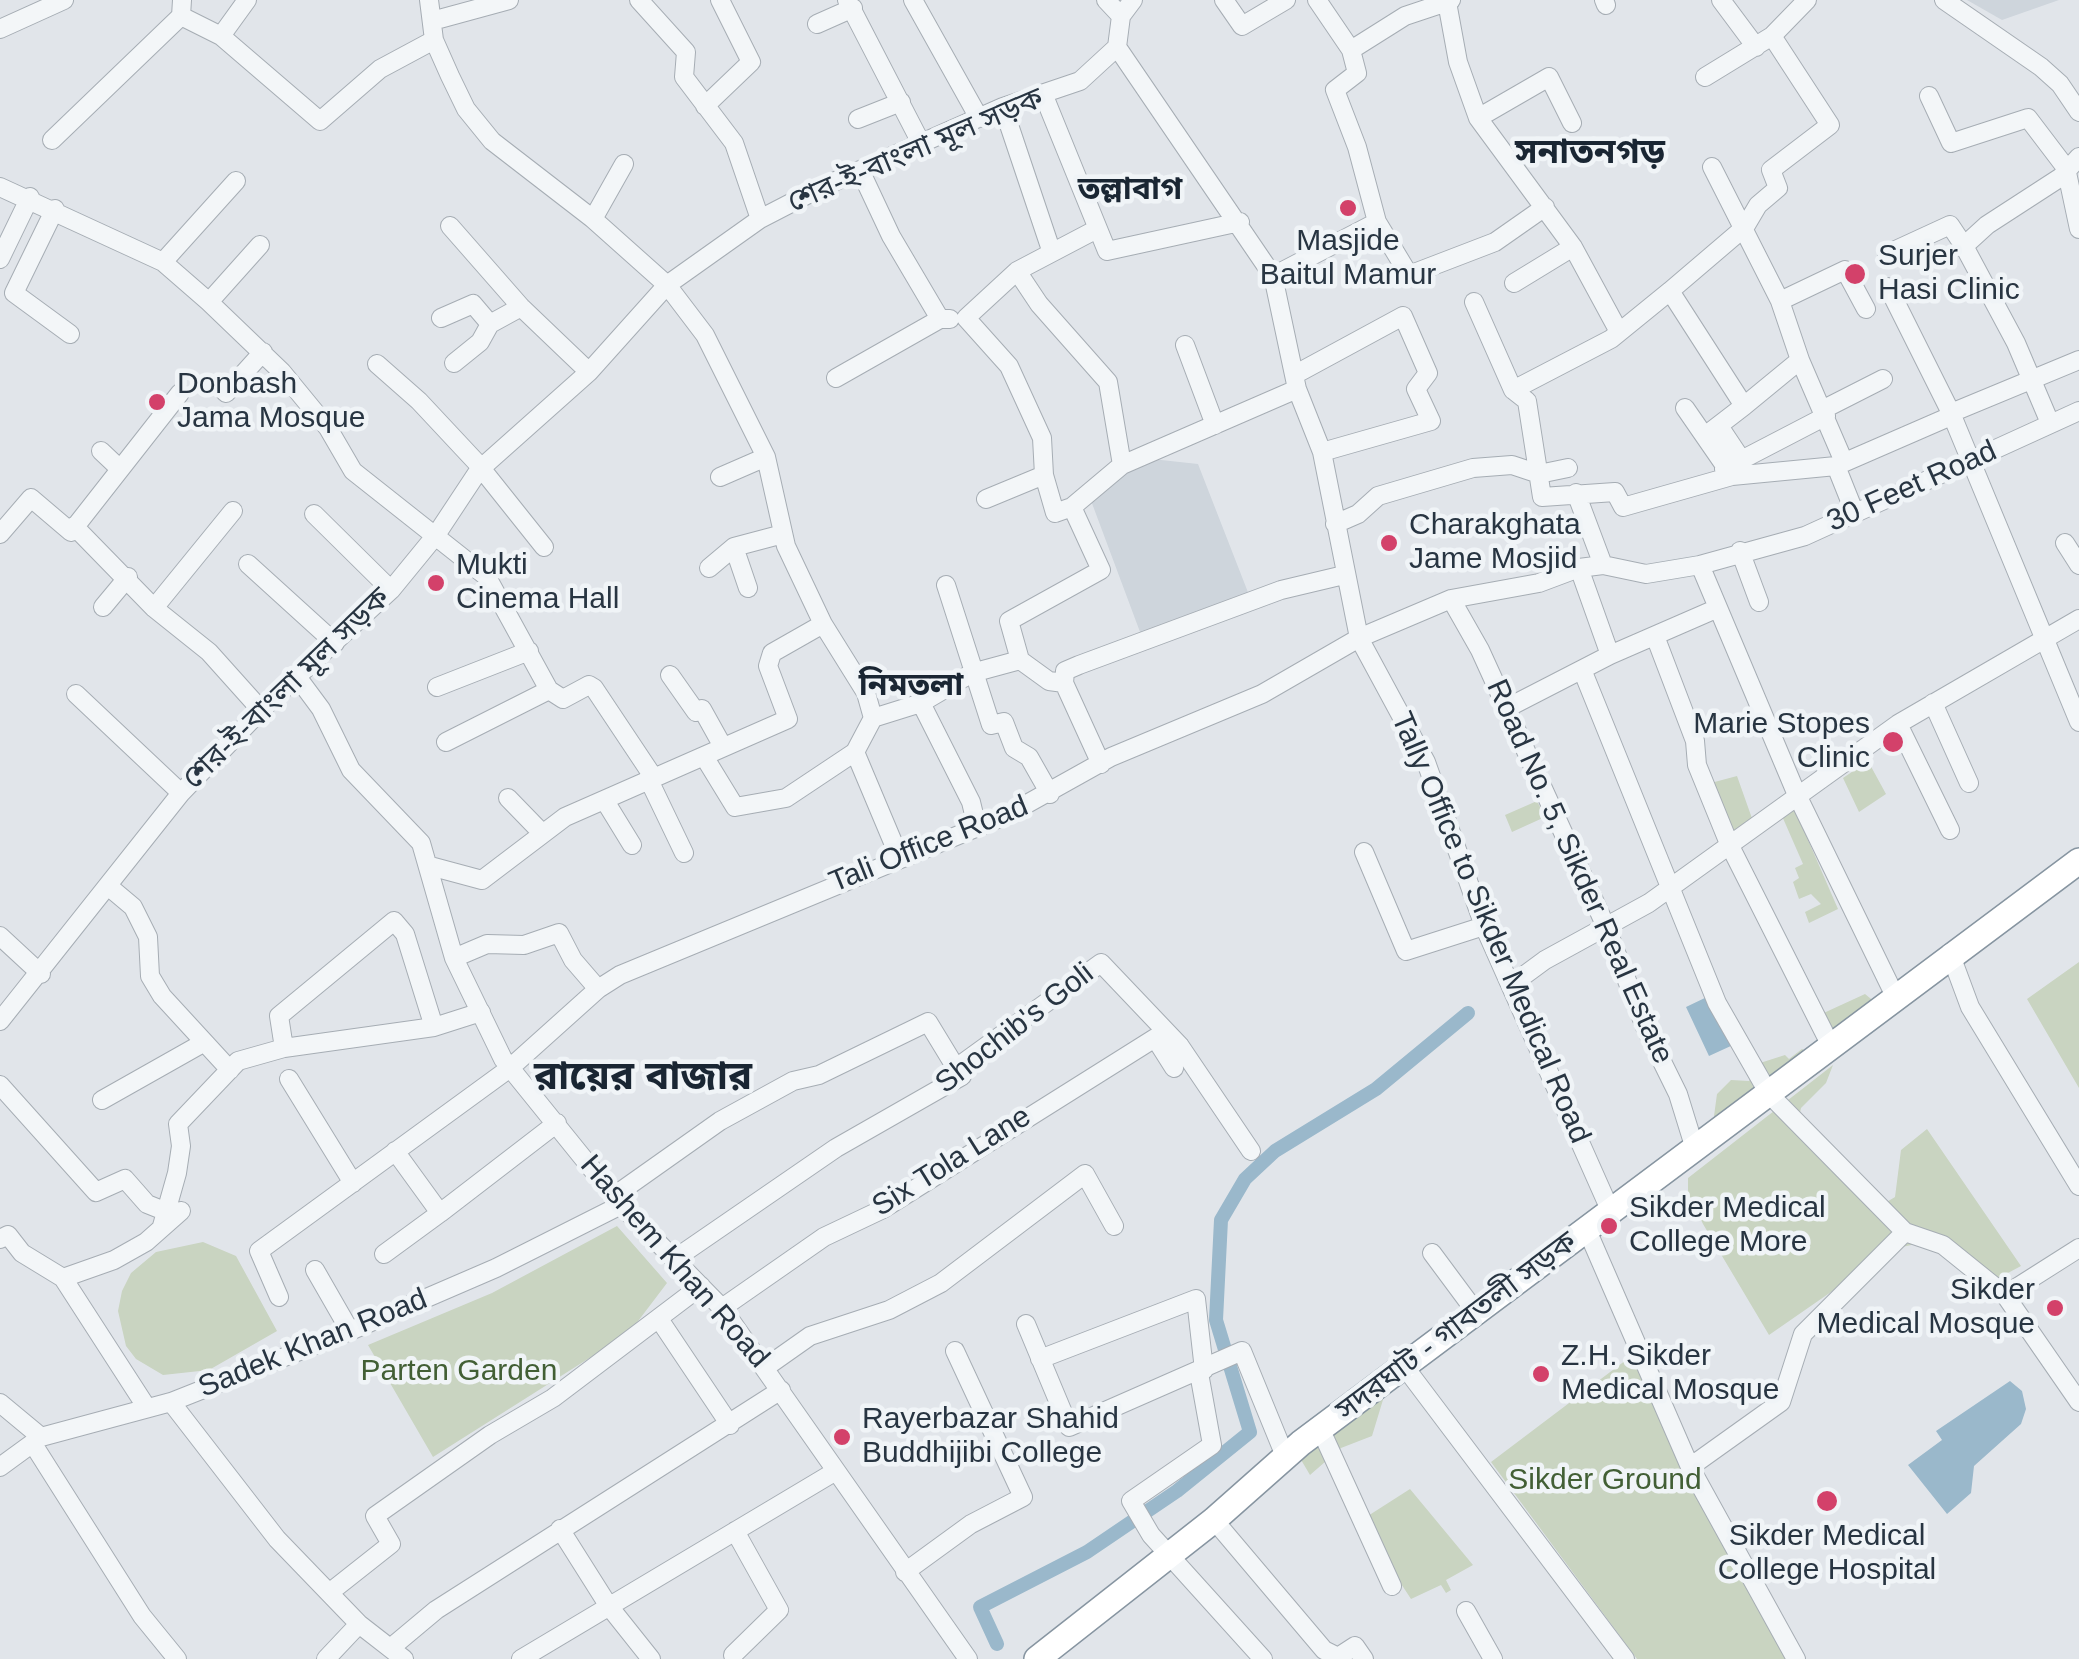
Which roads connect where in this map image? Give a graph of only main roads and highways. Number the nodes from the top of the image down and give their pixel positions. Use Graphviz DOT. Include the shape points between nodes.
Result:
graph roads {
  1 [pos="2079,861"];
  2 [pos="1037,1659"];
  1 -- 2 [label="highway, সদরঘাট - গাবতলী সড়ক" via="1478,1315 1402,1364"];
}
